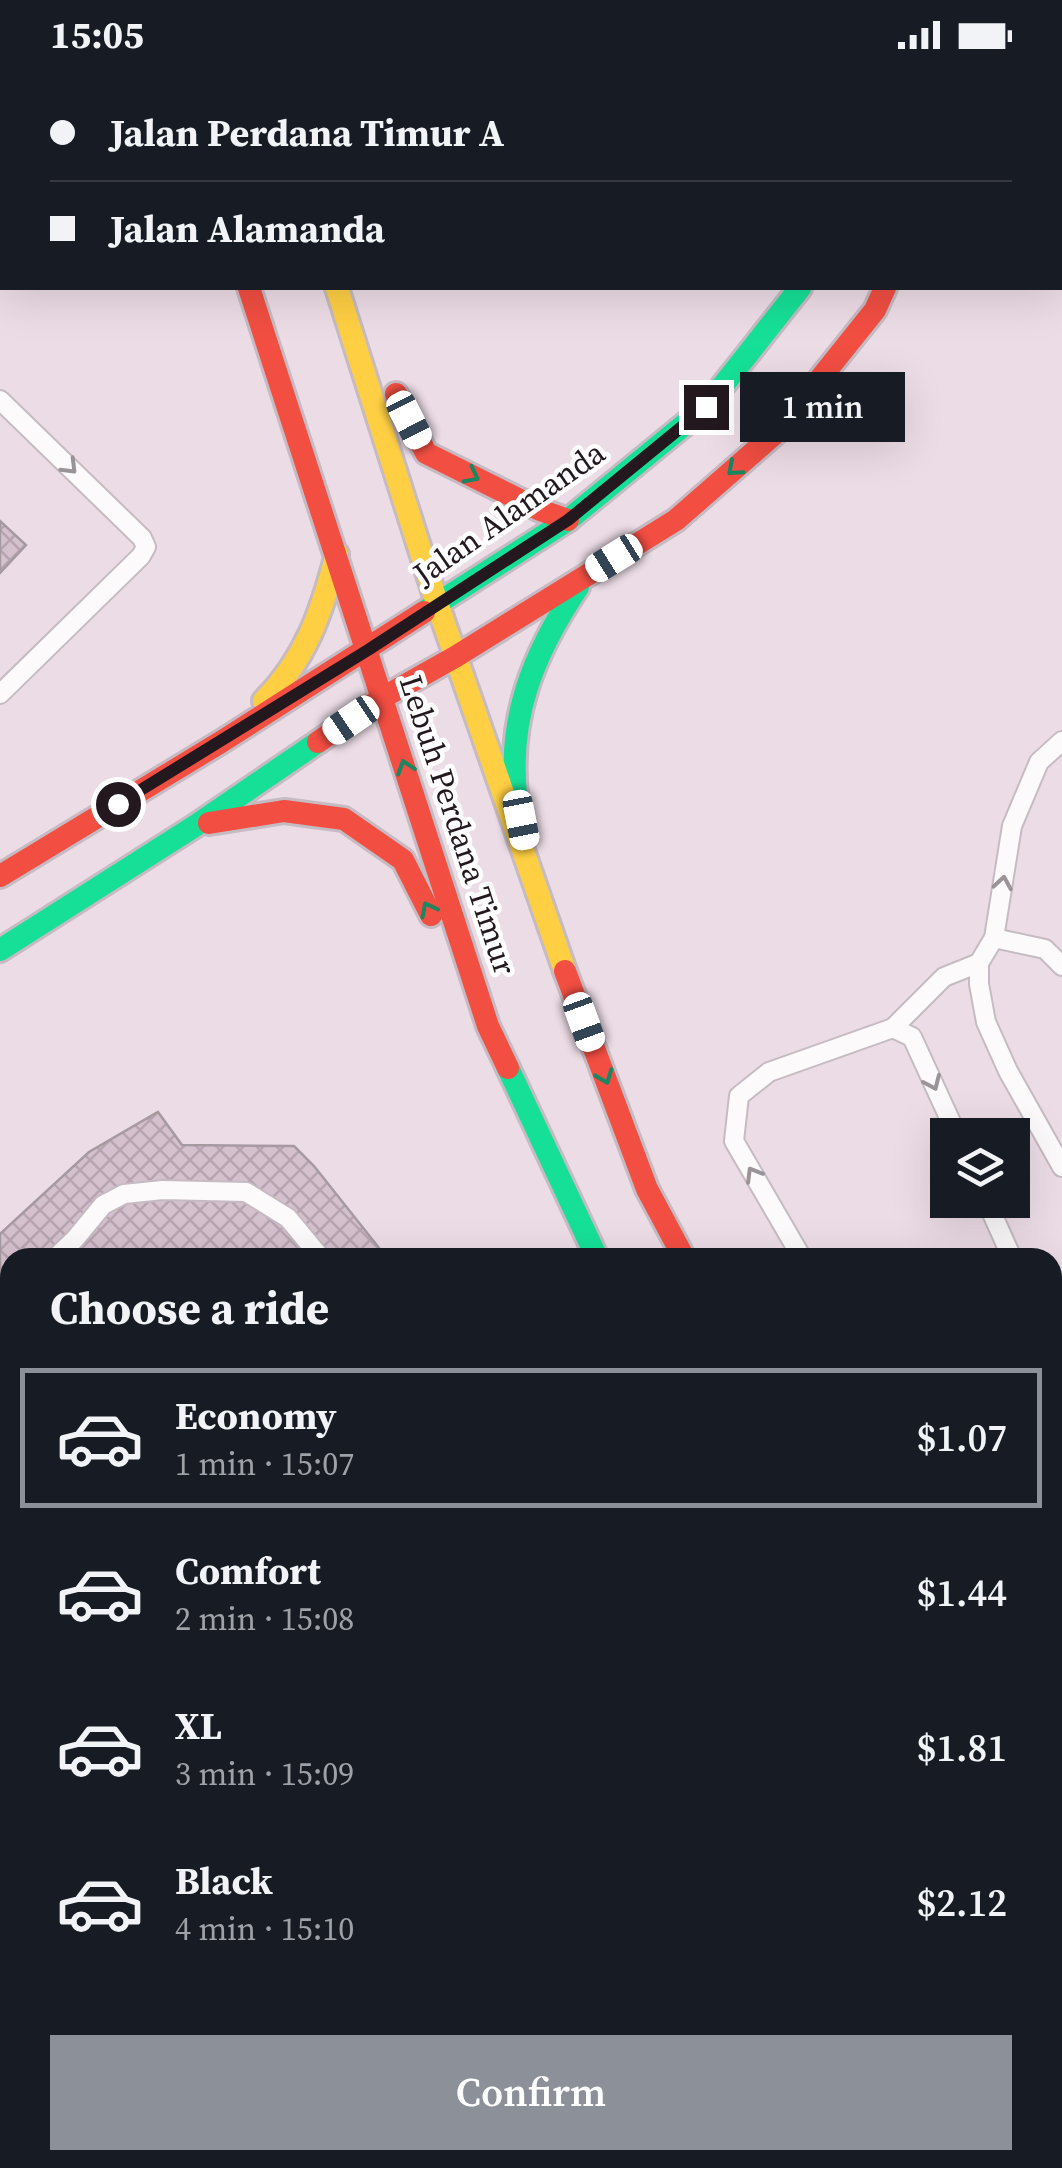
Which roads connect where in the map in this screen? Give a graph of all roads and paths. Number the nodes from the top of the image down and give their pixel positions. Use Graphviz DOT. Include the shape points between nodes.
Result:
graph roads {
  1 [pos="250,290"];
  2 [pos="340,290"];
  3 [pos="340,290"];
  4 [pos="798,290"];
  5 [pos="884,290"];
  6 [pos="0,400"];
  7 [pos="568,520"];
  8 [pos="337,554"];
  9 [pos="583,578"];
  10 [pos="437,604"];
  11 [pos="368,650"];
  12 [pos="456,657"];
  13 [pos="0,694"];
  14 [pos="382,698"];
  15 [pos="1062,741"];
  16 [pos="220,742"];
  17 [pos="195,826"];
  18 [pos="0,876"];
  19 [pos="534,888"];
  20 [pos="994,938"];
  21 [pos="0,950"];
  22 [pos="979,963"];
  23 [pos="1062,966"];
  24 [pos="488,1026"];
  25 [pos="893,1028"];
  26 [pos="948,1118"];
  27 [pos="1062,1167"];
  28 [pos="994,1218"];
  29 [pos="65,1248"];
  30 [pos="313,1248"];
  31 [pos="591,1248"];
  32 [pos="679,1248"];
  33 [pos="796,1248"];
  34 [pos="1008,1248"];
  1 -- 8 [label="main road, Lebuh Perdana Timur"];
  2 -- 7 [label="main road, one-way" via="426,453"];
  3 -- 10 [label="main road, Lebuh Perdana Timur"];
  4 -- 7 [label="main road, Jalan Alamanda" via="706,407"];
  5 -- 9 [label="main road, one-way" via="780,430 676,520"];
  6 -- 13 [label="lane, one-way" via="146,547"];
  7 -- 10 [label="main road, Jalan Alamanda"];
  8 -- 11 [label="main road, Lebuh Perdana Timur"];
  8 -- 16 [label="main road" via="318,628 283,684"];
  9 -- 12 [label="main road"];
  9 -- 19 [label="main road" via="546,638 528,684 515,752 514,786"];
  10 -- 11 [label="main road, Jalan Alamanda"];
  10 -- 12 [label="main road, Lebuh Perdana Timur"];
  11 -- 14 [label="main road, Lebuh Perdana Timur"];
  11 -- 16 [label="main road, Jalan Alamanda"];
  12 -- 14 [label="main road"];
  12 -- 19 [label="main road, Lebuh Perdana Timur"];
  14 -- 17 [label="main road"];
  24 -- 14 [label="main road, Lebuh Perdana Timur, one-way"];
  20 -- 15 [label="lane, one-way" via="1012,826 1039,762"];
  16 -- 18 [label="main road"];
  17 -- 21 [label="main road"];
  24 -- 17 [label="main road, one-way" via="402,860 344,818 284,811"];
  19 -- 32 [label="main road, Lebuh Perdana Timur, one-way" via="647,1190"];
  20 -- 22 [label="lane"];
  20 -- 23 [label="lane" via="1044,948"];
  22 -- 25 [label="lane" via="944,977"];
  22 -- 27 [label="lane" via="986,1022"];
  24 -- 31 [label="main road, Lebuh Perdana Timur"];
  25 -- 26 [label="lane, one-way" via="912,1037"];
  33 -- 25 [label="lane, one-way" via="734,1141 739,1096 769,1072"];
  28 -- 34 [label="lane"];
  29 -- 30 [label="lane" via="102,1205 124,1194 163,1190 246,1192 288,1218"];
}
